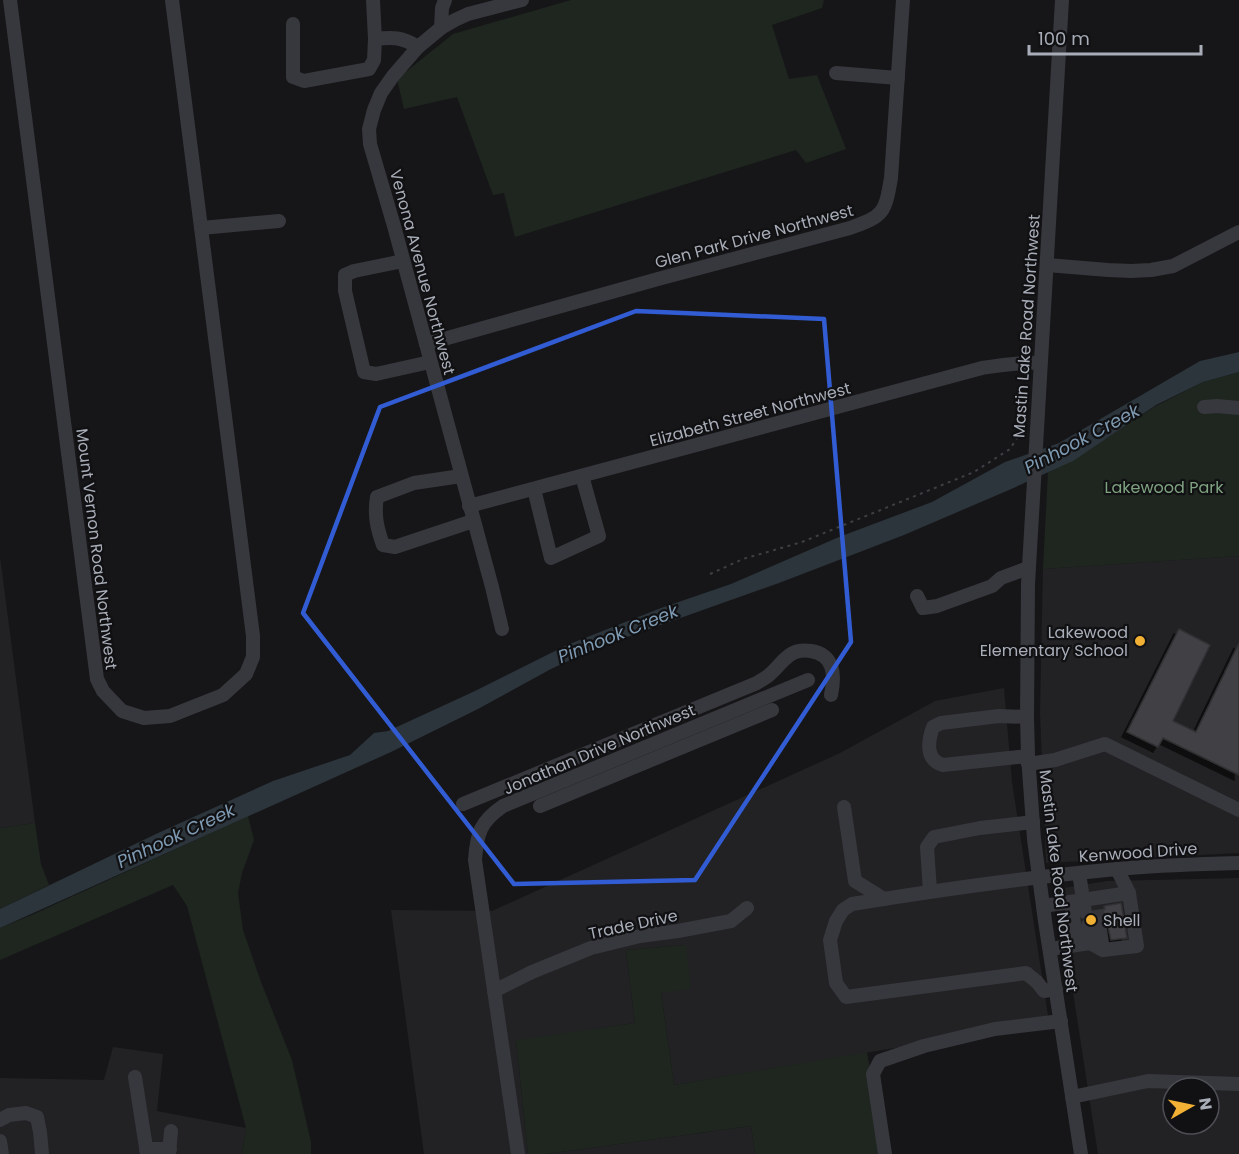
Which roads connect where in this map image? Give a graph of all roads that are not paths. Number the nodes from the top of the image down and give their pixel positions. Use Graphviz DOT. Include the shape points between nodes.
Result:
graph roads {
  1 [pos="10,0"];
  2 [pos="172,0"];
  3 [pos="373,0"];
  4 [pos="445,0"];
  5 [pos="522,0"];
  6 [pos="903,0"];
  7 [pos="1062,0"];
  8 [pos="293,24"];
  9 [pos="441,28"];
  10 [pos="375,39"];
  11 [pos="418,47"];
  12 [pos="836,73"];
  13 [pos="898,78"];
  14 [pos="279,221"];
  15 [pos="201,228"];
  16 [pos="1239,232"];
  17 [pos="403,261"];
  18 [pos="1047,265"];
  19 [pos="426,344"];
  20 [pos="430,362"];
  21 [pos="1040,363"];
  22 [pos="1204,407"];
  23 [pos="1239,408"];
  24 [pos="461,476"];
  25 [pos="582,476"];
  26 [pos="534,489"];
  27 [pos="469,506"];
  28 [pos="473,521"];
  29 [pos="1028,567"];
  30 [pos="917,596"];
  31 [pos="502,629"];
  32 [pos="808,680"];
  33 [pos="747,687"];
  34 [pos="831,696"];
  35 [pos="713,701"];
  36 [pos="762,709"];
  37 [pos="678,715"];
  38 [pos="1027,717"];
  39 [pos="722,723"];
  40 [pos="646,728"];
  41 [pos="687,738"];
  42 [pos="610,743"];
  43 [pos="655,751"];
  44 [pos="577,757"];
  45 [pos="1028,760"];
  46 [pos="620,766"];
  47 [pos="542,771"];
  48 [pos="586,779"];
  49 [pos="551,794"];
  50 [pos="464,804"];
  51 [pos="540,806"];
  52 [pos="844,807"];
  53 [pos="1239,810"];
  54 [pos="1033,822"];
  55 [pos="1239,863"];
  56 [pos="1117,869"];
  57 [pos="1079,873"];
  58 [pos="1039,877"];
  59 [pos="930,891"];
  60 [pos="1129,893"];
  61 [pos="884,899"];
  62 [pos="1043,906"];
  63 [pos="747,908"];
  64 [pos="1088,910"];
  65 [pos="1083,944"];
  66 [pos="1050,949"];
  67 [pos="1103,950"];
  68 [pos="1056,988"];
  69 [pos="494,991"];
  70 [pos="1061,1021"];
  71 [pos="135,1077"];
  72 [pos="1239,1084"];
  73 [pos="1072,1097"];
  74 [pos="0,1120"];
  75 [pos="171,1131"];
  76 [pos="0,1141"];
  77 [pos="146,1151"];
  78 [pos="170,1151"];
  79 [pos="2,1154"];
  80 [pos="42,1154"];
  81 [pos="518,1154"];
  82 [pos="885,1154"];
  83 [pos="1081,1154"];
  1 -- 15 [label="street, Mount Vernon Road Northwest" via="97,679 103,692 122,711 144,718 170,716 223,695 246,674 253,657"];
  2 -- 15 [label="street, Mount Vernon Road Northwest"];
  3 -- 10 [label="street"];
  4 -- 9 [label="street"];
  5 -- 9 [label="street, Venona Avenue Northwest" via="468,14"];
  6 -- 13 [label="street, Glen Park Drive Northwest"];
  7 -- 18 [label="street, Mastin Lake Road Northwest"];
  8 -- 10 [label="street" via="293,77 304,81 369,69 374,60"];
  9 -- 11 [label="street, Venona Avenue Northwest"];
  10 -- 11 [label="street" via="405,39"];
  11 -- 17 [label="street, Venona Avenue Northwest" via="381,93 369,129"];
  12 -- 13 [label="street"];
  13 -- 19 [label="street, Glen Park Drive Northwest" via="888,200 881,214 869,221"];
  14 -- 15 [label="street"];
  16 -- 18 [label="street" via="1173,266 1150,270"];
  17 -- 19 [label="street, Venona Avenue Northwest"];
  17 -- 20 [label="street" via="345,275 345,291 364,372 376,374"];
  18 -- 21 [label="street, Mastin Lake Road Northwest"];
  19 -- 20 [label="street, Venona Avenue Northwest"];
  20 -- 24 [label="street, Venona Avenue Northwest"];
  21 -- 25 [label="street, Elizabeth Street Northwest" via="982,368"];
  21 -- 29 [label="street, Mastin Lake Road Northwest"];
  22 -- 23 [label="street"];
  24 -- 27 [label="street, Venona Avenue Northwest"];
  24 -- 28 [label="street" via="414,483 377,497 377,527 383,545 395,547"];
  25 -- 26 [label="street, Elizabeth Street Northwest"];
  25 -- 26 [label="street" via="599,536 550,558"];
  26 -- 27 [label="street, Elizabeth Street Northwest"];
  27 -- 28 [label="street, Venona Avenue Northwest"];
  28 -- 31 [label="street, Venona Avenue Northwest"];
  29 -- 30 [label="street" via="992,586 937,606 923,608"];
  29 -- 38 [label="street, Mastin Lake Road Northwest"];
  32 -- 36 [label="street, Jonathan Drive Northwest"];
  33 -- 34 [label="street" via="769,675 796,651 805,650 827,658 833,670"];
  33 -- 35 [label="street"];
  33 -- 36 [label="street"];
  35 -- 37 [label="street"];
  35 -- 39 [label="street"];
  36 -- 39 [label="street, Jonathan Drive Northwest"];
  37 -- 40 [label="street"];
  37 -- 41 [label="street"];
  38 -- 45 [label="street, Mastin Lake Road Northwest"];
  38 -- 45 [label="street" via="941,723 933,727 929,738 931,757 943,765"];
  39 -- 41 [label="street, Jonathan Drive Northwest"];
  40 -- 42 [label="street"];
  40 -- 43 [label="street"];
  41 -- 43 [label="street, Jonathan Drive Northwest"];
  42 -- 44 [label="street"];
  42 -- 46 [label="street"];
  43 -- 46 [label="street, Jonathan Drive Northwest"];
  44 -- 47 [label="street"];
  44 -- 48 [label="street"];
  45 -- 53 [label="street" via="1054,760 1106,744"];
  45 -- 54 [label="street, Mastin Lake Road Northwest"];
  46 -- 48 [label="street, Jonathan Drive Northwest"];
  47 -- 49 [label="street"];
  47 -- 50 [label="street"];
  48 -- 49 [label="street, Jonathan Drive Northwest"];
  49 -- 51 [label="street"];
  49 -- 69 [label="street, Jonathan Drive Northwest" via="503,806 490,815 478,838 475,860"];
  52 -- 61 [label="street" via="855,880"];
  54 -- 58 [label="street, Mastin Lake Road Northwest"];
  54 -- 59 [label="street" via="933,837 927,847"];
  55 -- 56 [label="street, Kenwood Drive"];
  56 -- 57 [label="street, Kenwood Drive"];
  56 -- 60 [label="street"];
  57 -- 58 [label="street, Kenwood Drive"];
  57 -- 64 [label="street"];
  58 -- 59 [label="street, Kenwood Drive"];
  58 -- 62 [label="street, Mastin Lake Road Northwest"];
  59 -- 61 [label="street, Kenwood Drive"];
  60 -- 64 [label="street"];
  60 -- 67 [label="street" via="1137,946"];
  61 -- 68 [label="street, Kenwood Drive" via="852,904 836,921 830,940 836,983 846,998 1026,973 1044,991"];
  62 -- 64 [label="street"];
  62 -- 66 [label="street, Mastin Lake Road Northwest"];
  63 -- 69 [label="street, Trade Drive" via="731,921 591,948"];
  64 -- 65 [label="street"];
  64 -- 65 [label="street"];
  64 -- 67 [label="street"];
  65 -- 66 [label="street"];
  65 -- 67 [label="street"];
  66 -- 68 [label="street, Mastin Lake Road Northwest"];
  68 -- 70 [label="street, Mastin Lake Road Northwest"];
  69 -- 81 [label="street, Jonathan Drive Northwest"];
  70 -- 73 [label="street, Mastin Lake Road Northwest"];
  70 -- 82 [label="street" via="995,1029 880,1061 873,1074"];
  71 -- 77 [label="street"];
  72 -- 73 [label="street" via="1148,1081"];
  73 -- 83 [label="street, Mastin Lake Road Northwest"];
  74 -- 80 [label="street" via="27,1113 36,1117"];
  75 -- 78 [label="street"];
  76 -- 79 [label="street"];
  77 -- 78 [label="street"];
}
